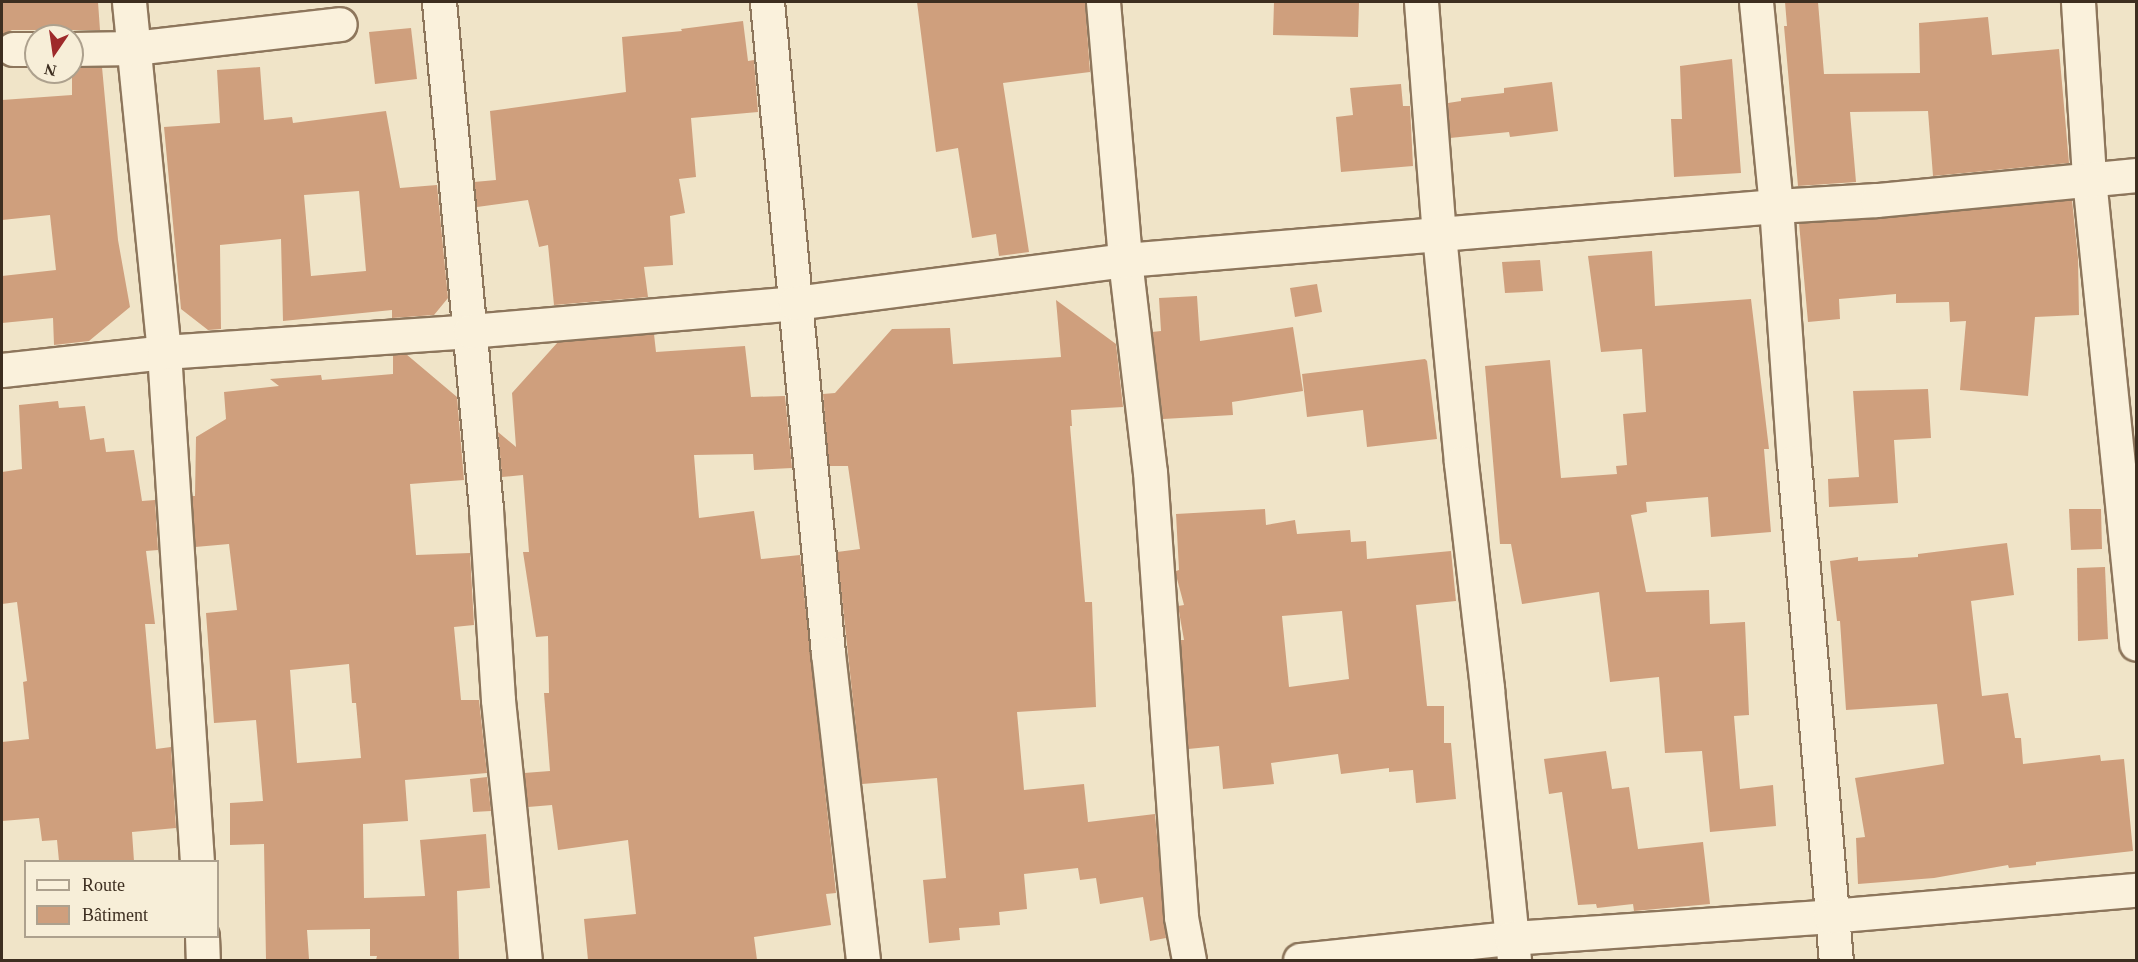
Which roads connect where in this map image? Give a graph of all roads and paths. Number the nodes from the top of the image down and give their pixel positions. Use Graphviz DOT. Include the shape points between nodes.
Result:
graph roads {
  1 [pos="129,2"];
  2 [pos="439,2"];
  3 [pos="767,2"];
  4 [pos="1103,2"];
  5 [pos="1421,2"];
  6 [pos="1756,2"];
  7 [pos="2078,2"];
  8 [pos="340,24"];
  9 [pos="134,48"];
  10 [pos="84,49"];
  11 [pos="2136,175"];
  12 [pos="2089,179"];
  13 [pos="1776,206"];
  14 [pos="1439,234"];
  15 [pos="1125,260"];
  16 [pos="795,303"];
  17 [pos="470,331"];
  18 [pos="164,352"];
  19 [pos="2,370"];
  20 [pos="2136,644"];
  21 [pos="197,860"];
  22 [pos="2136,890"];
  23 [pos="1830,916"];
  24 [pos="202,938"];
  25 [pos="1513,949"];
  26 [pos="203,960"];
  27 [pos="525,960"];
  28 [pos="863,960"];
  29 [pos="1189,960"];
  30 [pos="1300,960"];
  31 [pos="1836,960"];
  1 -- 9 [label="street"];
  2 -- 17 [label="street"];
  3 -- 16 [label="street"];
  4 -- 15 [label="street"];
  5 -- 14 [label="street"];
  6 -- 13 [label="street"];
  7 -- 12 [label="street"];
  8 -- 9 [label="street"];
  9 -- 10 [label="street"];
  9 -- 18 [label="street"];
  11 -- 12 [label="street"];
  12 -- 13 [label="street"];
  12 -- 20 [label="street"];
  13 -- 14 [label="street"];
  13 -- 23 [label="street"];
  14 -- 15 [label="street"];
  14 -- 25 [label="street"];
  15 -- 16 [label="street"];
  15 -- 29 [label="street" via="1150,471 1181,917"];
  16 -- 17 [label="street"];
  16 -- 28 [label="street" via="828,653"];
  17 -- 18 [label="street"];
  17 -- 27 [label="street" via="498,699"];
  18 -- 19 [label="street"];
  18 -- 21 [label="street"];
  22 -- 23 [label="street"];
  23 -- 25 [label="street"];
  23 -- 31 [label="street"];
  24 -- 26 [label="street"];
  25 -- 30 [label="street"];
}
